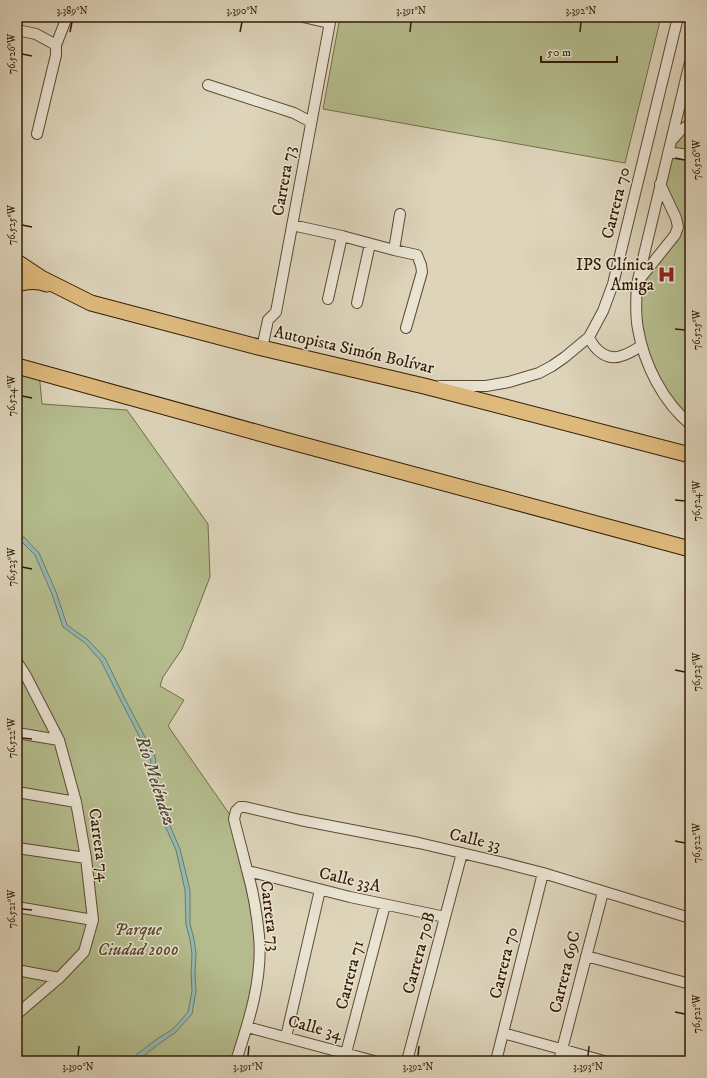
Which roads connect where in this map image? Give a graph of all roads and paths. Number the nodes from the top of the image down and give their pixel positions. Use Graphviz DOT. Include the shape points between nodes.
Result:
graph roads {
  1 [pos="67,17"];
  2 [pos="303,17"];
  3 [pos="678,17"];
  4 [pos="330,20"];
  5 [pos="17,30"];
  6 [pos="56,46"];
  7 [pos="690,64"];
  8 [pos="208,85"];
  9 [pos="311,122"];
  10 [pos="690,124"];
  11 [pos="37,134"];
  12 [pos="671,140"];
  13 [pos="668,153"];
  14 [pos="690,155"];
  15 [pos="660,184"];
  16 [pos="400,214"];
  17 [pos="292,225"];
  18 [pos="342,236"];
  19 [pos="370,244"];
  20 [pos="394,250"];
  21 [pos="17,262"];
  22 [pos="17,284"];
  23 [pos="637,284"];
  24 [pos="77,297"];
  25 [pos="328,299"];
  26 [pos="357,303"];
  27 [pos="406,328"];
  28 [pos="589,337"];
  29 [pos="641,346"];
  30 [pos="262,348"];
  31 [pos="17,359"];
  32 [pos="17,366"];
  33 [pos="39,372"];
  34 [pos="424,386"];
  35 [pos="688,422"];
  36 [pos="690,455"];
  37 [pos="690,550"];
  38 [pos="17,662"];
  39 [pos="21,675"];
  40 [pos="17,732"];
  41 [pos="59,740"];
  42 [pos="17,792"];
  43 [pos="76,802"];
  44 [pos="249,808"];
  45 [pos="17,848"];
  46 [pos="462,853"];
  47 [pos="86,858"];
  48 [pos="248,871"];
  49 [pos="543,873"];
  50 [pos="320,890"];
  51 [pos="603,892"];
  52 [pos="385,904"];
  53 [pos="17,907"];
  54 [pos="445,917"];
  55 [pos="690,918"];
  56 [pos="93,920"];
  57 [pos="586,956"];
  58 [pos="17,970"];
  59 [pos="59,978"];
  60 [pos="690,984"];
  61 [pos="17,1014"];
  62 [pos="247,1026"];
  63 [pos="503,1033"];
  64 [pos="286,1037"];
  65 [pos="562,1049"];
  66 [pos="346,1053"];
  67 [pos="236,1061"];
  68 [pos="374,1061"];
  69 [pos="407,1061"];
  70 [pos="496,1061"];
  71 [pos="559,1061"];
  72 [pos="604,1061"];
  1 -- 6 [label="street"];
  2 -- 4 [label="street"];
  3 -- 28 [label="street, Carrera 70" via="613,284 603,311"];
  4 -- 9 [label="street, Carrera 73"];
  5 -- 6 [label="street" via="36,34"];
  6 -- 11 [label="street"];
  7 -- 12 [label="street"];
  8 -- 9 [label="street" via="294,113"];
  9 -- 17 [label="street, Carrera 73"];
  10 -- 12 [label="street"];
  12 -- 13 [label="street"];
  13 -- 14 [label="street"];
  13 -- 15 [label="street"];
  15 -- 23 [label="street"];
  15 -- 23 [label="street" via="678,227 675,235"];
  16 -- 20 [label="street"];
  17 -- 18 [label="street"];
  17 -- 30 [label="street, Carrera 73" via="276,312 268,320"];
  18 -- 19 [label="street"];
  18 -- 25 [label="street"];
  19 -- 20 [label="street"];
  19 -- 26 [label="street"];
  20 -- 27 [label="street" via="417,255 421,265 422,272"];
  21 -- 24 [label="highway, Autopista Simón Bolívar"];
  22 -- 24 [label="highway" via="43,282"];
  23 -- 29 [label="street" via="637,328"];
  24 -- 30 [label="highway, Autopista Simón Bolívar" via="91,303"];
  28 -- 29 [label="street" via="592,345 607,356 624,356"];
  28 -- 34 [label="street, Carrera 70" via="552,366 524,378 486,386"];
  29 -- 35 [label="street" via="651,373 666,398"];
  30 -- 34 [label="highway, Autopista Simón Bolívar"];
  31 -- 33 [label="highway"];
  32 -- 33 [label="highway"];
  33 -- 37 [label="highway"];
  34 -- 36 [label="highway, Autopista Simón Bolívar"];
  38 -- 39 [label="street, Carrera 74"];
  39 -- 41 [label="street, Carrera 74"];
  40 -- 41 [label="street"];
  41 -- 43 [label="street, Carrera 74"];
  42 -- 43 [label="street"];
  43 -- 47 [label="street, Carrera 74"];
  44 -- 46 [label="street, Calle 33"];
  44 -- 48 [label="street, Carrera 73" via="242,807 235,813"];
  45 -- 47 [label="street"];
  46 -- 49 [label="street, Calle 33"];
  46 -- 54 [label="street, Carrera 70B"];
  47 -- 56 [label="street, Carrera 74"];
  48 -- 50 [label="street, Calle 33A"];
  48 -- 62 [label="street, Carrera 73" via="260,950 256,986"];
  49 -- 51 [label="street, Calle 33"];
  49 -- 63 [label="street, Carrera 70"];
  50 -- 52 [label="street, Calle 33A"];
  50 -- 64 [label="street"];
  51 -- 55 [label="street, Calle 33"];
  51 -- 57 [label="street, Carrera 69C"];
  52 -- 54 [label="street, Calle 33A"];
  52 -- 66 [label="street, Carrera 71"];
  53 -- 56 [label="street"];
  54 -- 69 [label="street, Carrera 70B"];
  56 -- 59 [label="street, Carrera 74" via="84,952"];
  57 -- 60 [label="street"];
  57 -- 65 [label="street, Carrera 69C"];
  58 -- 59 [label="street"];
  59 -- 61 [label="street, Carrera 74"];
  62 -- 64 [label="street, Calle 34"];
  62 -- 67 [label="street, Carrera 73"];
  63 -- 65 [label="street"];
  63 -- 70 [label="street, Carrera 70"];
  64 -- 66 [label="street, Calle 34"];
  65 -- 71 [label="street, Carrera 69C"];
  65 -- 72 [label="street"];
  66 -- 68 [label="street, Calle 34"];
}
